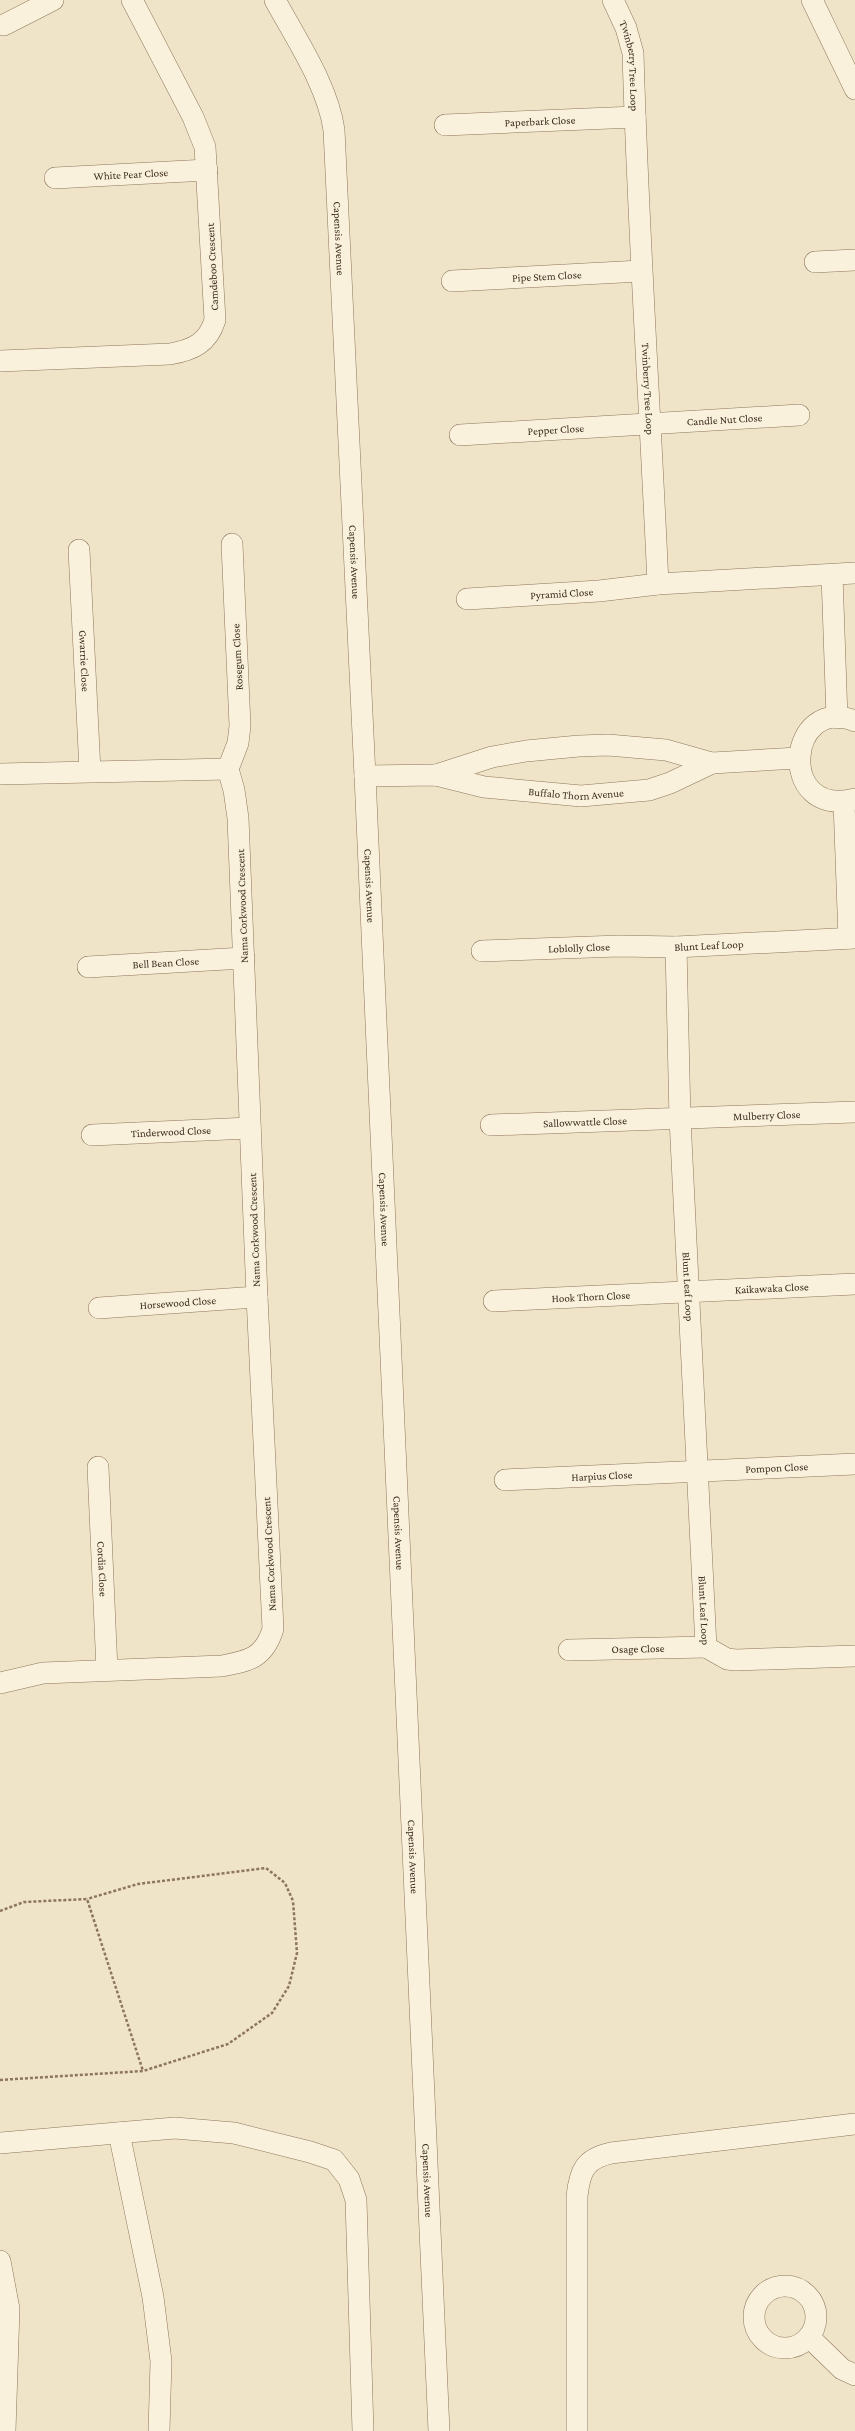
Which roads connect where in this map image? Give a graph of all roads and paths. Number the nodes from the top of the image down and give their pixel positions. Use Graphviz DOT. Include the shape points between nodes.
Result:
graph roads {
  1 [pos="53,0"];
  2 [pos="132,0"];
  3 [pos="275,0"];
  4 [pos="613,0"];
  5 [pos="812,0"];
  6 [pos="4,25"];
  7 [pos="855,89"];
  8 [pos="634,117"];
  9 [pos="445,125"];
  10 [pos="207,170"];
  11 [pos="56,178"];
  12 [pos="855,260"];
  13 [pos="815,262"];
  14 [pos="641,271"];
  15 [pos="452,281"];
  16 [pos="0,361"];
  17 [pos="799,415"];
  18 [pos="651,424"];
  19 [pos="460,435"];
  20 [pos="232,544"];
  21 [pos="79,550"];
  22 [pos="855,574"];
  23 [pos="832,575"];
  24 [pos="658,584"];
  25 [pos="466,599"];
  26 [pos="846,719"];
  27 [pos="798,758"];
  28 [pos="712,763"];
  29 [pos="228,769"];
  30 [pos="90,771"];
  31 [pos="0,774"];
  32 [pos="436,775"];
  33 [pos="366,776"];
  34 [pos="850,801"];
  35 [pos="852,938"];
  36 [pos="676,947"];
  37 [pos="482,951"];
  38 [pos="244,958"];
  39 [pos="88,968"];
  40 [pos="855,1112"];
  41 [pos="680,1119"];
  42 [pos="491,1125"];
  43 [pos="250,1128"];
  44 [pos="92,1135"];
  45 [pos="855,1284"];
  46 [pos="688,1293"];
  47 [pos="257,1297"];
  48 [pos="494,1301"];
  49 [pos="99,1308"];
  50 [pos="855,1464"];
  51 [pos="98,1467"];
  52 [pos="698,1473"];
  53 [pos="505,1480"];
  54 [pos="706,1646"];
  55 [pos="569,1650"];
  56 [pos="855,1656"];
  57 [pos="107,1670"];
  58 [pos="0,1682"];
  59 [pos="87,1899"];
  60 [pos="0,1911"];
  61 [pos="143,2071"];
  62 [pos="0,2080"];
  63 [pos="855,2124"];
  64 [pos="119,2133"];
  65 [pos="0,2143"];
  66 [pos="0,2261"];
  67 [pos="809,2337"];
  68 [pos="4,2373"];
  69 [pos="855,2375"];
  70 [pos="5,2431"];
  71 [pos="159,2431"];
  72 [pos="363,2431"];
  73 [pos="439,2431"];
  74 [pos="577,2431"];
  1 -- 6 [label="street"];
  2 -- 10 [label="street, Camdeboo Crescent" via="201,133 206,147"];
  3 -- 33 [label="street, Capensis Avenue" via="330,107 334,130"];
  4 -- 8 [label="street, Twinberry Tree Loop" via="631,41"];
  5 -- 7 [label="street"];
  8 -- 9 [label="street, Paperbark Close"];
  8 -- 14 [label="street, Twinberry Tree Loop"];
  10 -- 11 [label="street, White Pear Close"];
  10 -- 16 [label="street, Camdeboo Crescent" via="215,320 202,343 186,351 170,354"];
  12 -- 13 [label="street"];
  14 -- 15 [label="street, Pipe Stem Close"];
  14 -- 18 [label="street, Twinberry Tree Loop"];
  17 -- 18 [label="street, Candle Nut Close"];
  18 -- 19 [label="street, Pepper Close"];
  18 -- 24 [label="street, Twinberry Tree Loop"];
  20 -- 29 [label="street, Rosegum Close" via="240,726 238,742"];
  21 -- 30 [label="street, Gwarrie Close"];
  22 -- 23 [label="street"];
  23 -- 24 [label="street"];
  23 -- 26 [label="street"];
  24 -- 25 [label="street, Pyramid Close" via="599,591"];
  26 -- 27 [label="street" via="818,724 810,730 800,748"];
  27 -- 28 [label="street, Buffalo Thorn Avenue"];
  27 -- 34 [label="street" via="804,781 811,791 832,801"];
  28 -- 32 [label="street, Buffalo Thorn Avenue" via="666,750 615,745 579,746 492,757"];
  28 -- 32 [label="street, Buffalo Thorn Avenue" via="650,790 581,796 484,787"];
  29 -- 30 [label="street"];
  29 -- 38 [label="street, Nama Corkwood Crescent" via="238,818"];
  30 -- 31 [label="street"];
  32 -- 33 [label="street, Buffalo Thorn Avenue"];
  33 -- 73 [label="street, Capensis Avenue"];
  34 -- 35 [label="street, Blunt Leaf Loop"];
  35 -- 36 [label="street, Blunt Leaf Loop"];
  36 -- 37 [label="street, Loblolly Close" via="620,946"];
  36 -- 41 [label="street, Blunt Leaf Loop"];
  38 -- 39 [label="street, Bell Bean Close"];
  38 -- 43 [label="street, Nama Corkwood Crescent"];
  40 -- 41 [label="street, Mulberry Close"];
  41 -- 42 [label="street, Sallowwattle Close"];
  41 -- 46 [label="street, Blunt Leaf Loop"];
  43 -- 44 [label="street, Tinderwood Close"];
  43 -- 47 [label="street, Nama Corkwood Crescent"];
  45 -- 46 [label="street, Kaikawaka Close"];
  46 -- 48 [label="street, Hook Thorn Close"];
  46 -- 52 [label="street, Blunt Leaf Loop"];
  47 -- 49 [label="street, Horsewood Close"];
  47 -- 57 [label="street, Nama Corkwood Crescent" via="273,1629 270,1640 257,1655 222,1666"];
  50 -- 52 [label="street, Pompon Close"];
  51 -- 57 [label="street, Cordia Close"];
  52 -- 53 [label="street, Harpius Close"];
  52 -- 54 [label="street, Blunt Leaf Loop"];
  54 -- 55 [label="street, Osage Close"];
  54 -- 56 [label="street, Blunt Leaf Loop" via="727,1659 736,1660"];
  57 -- 58 [label="street, Nama Corkwood Crescent" via="43,1673"];
  59 -- 60 [label="path" via="24,1902"];
  59 -- 61 [label="path"];
  59 -- 61 [label="path" via="138,1884 266,1868 285,1883 293,1901 297,1953 290,1986 272,2013 228,2044"];
  61 -- 62 [label="path"];
  63 -- 74 [label="street" via="611,2153 588,2162 583,2170 576,2196"];
  64 -- 65 [label="street"];
  64 -- 71 [label="street" via="154,2298 161,2360"];
  64 -- 72 [label="street" via="175,2128 234,2133 334,2160 349,2179 356,2200"];
  66 -- 68 [label="street" via="9,2309"];
  67 -- 69 [label="street" via="842,2369"];
  68 -- 70 [label="street"];
}
